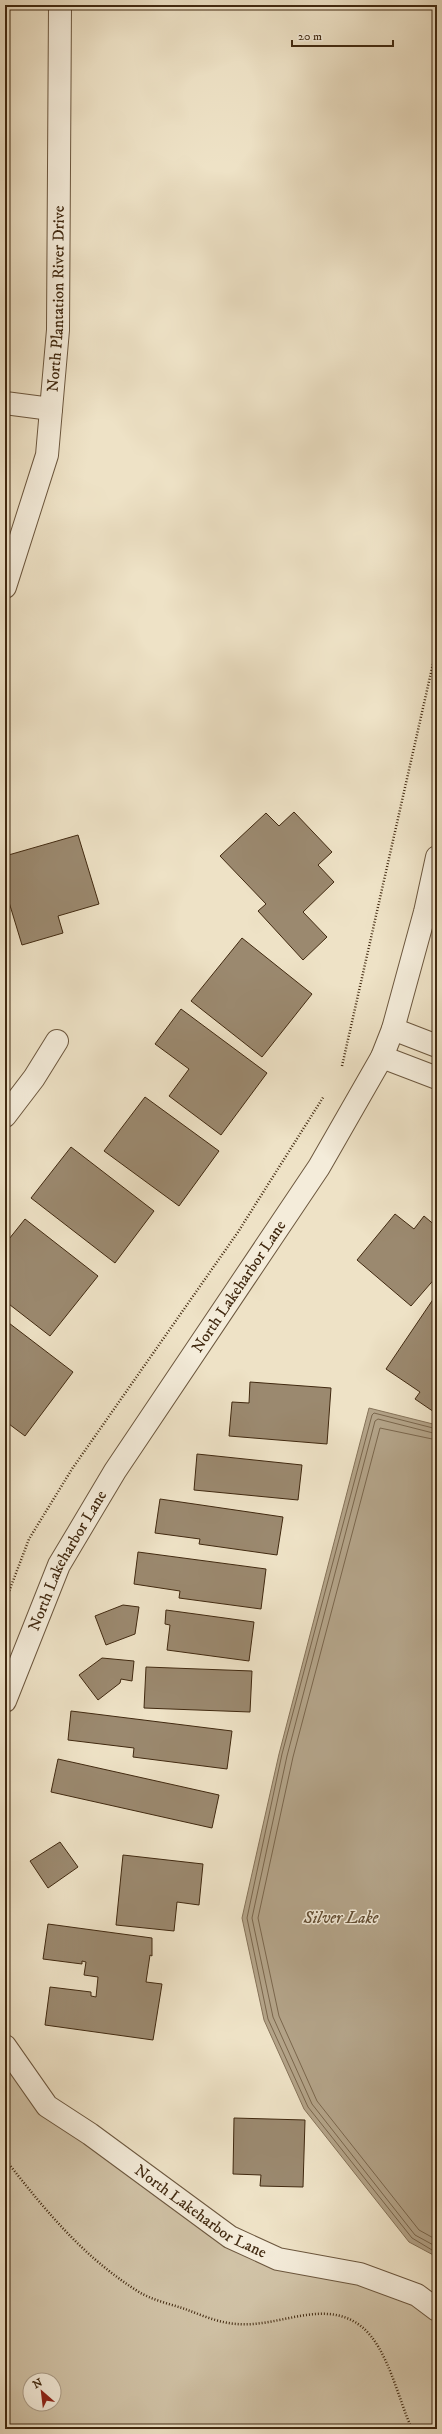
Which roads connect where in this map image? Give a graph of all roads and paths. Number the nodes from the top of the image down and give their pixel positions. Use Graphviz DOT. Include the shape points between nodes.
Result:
graph roads {
  1 [pos="60,5"];
  2 [pos="5,403"];
  3 [pos="51,409"];
  4 [pos="5,587"];
  5 [pos="437,646"];
  6 [pos="437,857"];
  7 [pos="393,1029"];
  8 [pos="57,1041"];
  9 [pos="437,1046"];
  10 [pos="382,1057"];
  11 [pos="341,1069"];
  12 [pos="437,1078"];
  13 [pos="324,1095"];
  14 [pos="5,1116"];
  15 [pos="5,1602"];
  16 [pos="5,1701"];
  17 [pos="5,2046"];
  18 [pos="5,2159"];
  19 [pos="437,2310"];
  20 [pos="412,2429"];
  1 -- 3 [label="street, North Plantation River Drive" via="58,330"];
  2 -- 3 [label="street"];
  3 -- 4 [label="street, North Plantation River Drive" via="47,455"];
  5 -- 11 [label="path"];
  6 -- 7 [label="street, North Lakeharbor Lane" via="425,912"];
  7 -- 9 [label="street"];
  7 -- 10 [label="street, North Lakeharbor Lane"];
  8 -- 14 [label="street" via="34,1078"];
  10 -- 12 [label="street"];
  10 -- 16 [label="street, North Lakeharbor Lane" via="319,1167 115,1471 59,1565"];
  13 -- 15 [label="path" via="238,1232 72,1470 29,1539"];
  17 -- 19 [label="street, North Lakeharbor Lane" via="47,2106 90,2134 230,2238 278,2258 360,2274 417,2295"];
  18 -- 20 [label="path" via="75,2243 140,2293 204,2316 236,2324 264,2324 318,2313 342,2314 362,2327 375,2342"];
}
